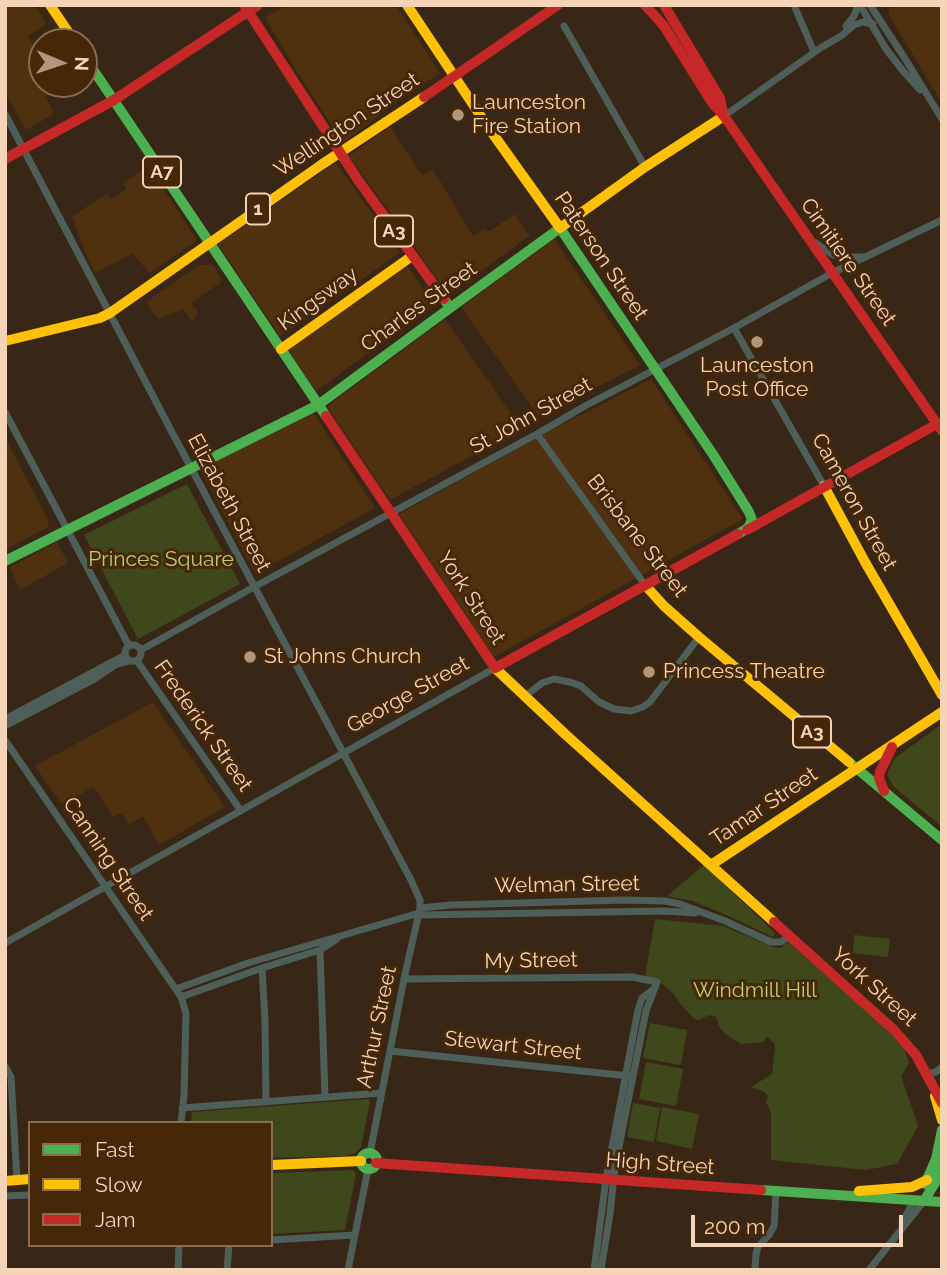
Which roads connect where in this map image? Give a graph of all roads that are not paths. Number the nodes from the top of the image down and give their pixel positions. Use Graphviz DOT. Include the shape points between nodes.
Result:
graph roads {
  1 [pos="50,5"];
  2 [pos="258,5"];
  3 [pos="407,5"];
  4 [pos="558,5"];
  5 [pos="645,5"];
  6 [pos="664,5"];
  7 [pos="794,5"];
  8 [pos="859,5"];
  9 [pos="870,5"];
  10 [pos="881,5"];
  11 [pos="246,8"];
  12 [pos="876,22"];
  13 [pos="564,26"];
  14 [pos="66,28"];
  15 [pos="830,42"];
  16 [pos="814,52"];
  17 [pos="454,75"];
  18 [pos="98,77"];
  19 [pos="114,100"];
  20 [pos="5,114"];
  21 [pos="723,116"];
  22 [pos="942,119"];
  23 [pos="24,150"];
  24 [pos="340,153"];
  25 [pos="5,159"];
  26 [pos="645,167"];
  27 [pos="942,220"];
  28 [pos="560,228"];
  29 [pos="804,233"];
  30 [pos="210,243"];
  31 [pos="412,256"];
  32 [pos="866,257"];
  33 [pos="832,272"];
  34 [pos="450,308"];
  35 [pos="110,313"];
  36 [pos="734,328"];
  37 [pos="5,341"];
  38 [pos="281,349"];
  39 [pos="655,370"];
  40 [pos="318,405"];
  41 [pos="5,411"];
  42 [pos="940,425"];
  43 [pos="537,434"];
  44 [pos="190,467"];
  45 [pos="824,486"];
  46 [pos="749,512"];
  47 [pos="392,513"];
  48 [pos="771,516"];
  49 [pos="68,529"];
  50 [pos="745,531"];
  51 [pos="5,561"];
  52 [pos="645,586"];
  53 [pos="254,587"];
  54 [pos="699,638"];
  55 [pos="129,646"];
  56 [pos="141,650"];
  57 [pos="130,659"];
  58 [pos="495,668"];
  59 [pos="942,695"];
  60 [pos="524,697"];
  61 [pos="31,708"];
  62 [pos="942,712"];
  63 [pos="5,719"];
  64 [pos="5,726"];
  65 [pos="5,740"];
  66 [pos="896,742"];
  67 [pos="343,753"];
  68 [pos="856,769"];
  69 [pos="884,791"];
  70 [pos="241,811"];
  71 [pos="942,840"];
  72 [pos="711,865"];
  73 [pos="105,887"];
  74 [pos="420,912"];
  75 [pos="347,935"];
  76 [pos="789,936"];
  77 [pos="5,943"];
  78 [pos="320,950"];
  79 [pos="262,968"];
  80 [pos="404,979"];
  81 [pos="176,989"];
  82 [pos="181,997"];
  83 [pos="390,1051"];
  84 [pos="5,1066"];
  85 [pos="942,1067"];
  86 [pos="926,1074"];
  87 [pos="630,1077"];
  88 [pos="381,1093"];
  89 [pos="325,1096"];
  90 [pos="266,1101"];
  91 [pos="942,1102"];
  92 [pos="182,1108"];
  93 [pos="942,1120"];
  94 [pos="181,1121"];
  95 [pos="942,1130"];
  96 [pos="369,1162"];
  97 [pos="273,1165"];
  98 [pos="942,1166"];
  99 [pos="611,1173"];
  100 [pos="28,1179"];
  101 [pos="18,1180"];
  102 [pos="927,1180"];
  103 [pos="5,1181"];
  104 [pos="776,1192"];
  105 [pos="835,1194"];
  106 [pos="28,1195"];
  107 [pos="5,1196"];
  108 [pos="919,1200"];
  109 [pos="942,1202"];
  110 [pos="354,1235"];
  111 [pos="273,1240"];
  112 [pos="179,1247"];
  113 [pos="229,1247"];
  114 [pos="755,1268"];
  115 [pos="597,1269"];
  116 [pos="178,1270"];
  117 [pos="227,1270"];
  118 [pos="348,1270"];
  119 [pos="869,1270"];
  1 -- 14 [label="main road"];
  2 -- 11 [label="main road"];
  3 -- 17 [label="main road, Paterson Street"];
  4 -- 17 [label="main road, Wellington Street"];
  5 -- 21 [label="main road, Cimitiere Street"];
  6 -- 21 [label="main road, Cimitiere Street" via="720,98"];
  7 -- 16 [label="street"];
  8 -- 12 [label="street"];
  8 -- 15 [label="street, Charles Street" via="851,21"];
  9 -- 12 [label="street"];
  10 -- 12 [label="street"];
  11 -- 19 [label="main road"];
  11 -- 24 [label="main road, A3"];
  12 -- 15 [label="street, Charles Street" via="857,23"];
  12 -- 22 [label="street" via="877,36"];
  13 -- 26 [label="street"];
  15 -- 16 [label="street, Charles Street"];
  16 -- 21 [label="street, Charles Street"];
  17 -- 24 [label="main road, Wellington Street"];
  17 -- 28 [label="main road, Paterson Street"];
  18 -- 19 [label="main road, York Street / A7"];
  19 -- 23 [label="main road"];
  19 -- 30 [label="main road, York Street / A7"];
  20 -- 23 [label="street, Elizabeth Street"];
  21 -- 26 [label="main road, Charles Street"];
  21 -- 29 [label="main road, Cimitiere Street"];
  23 -- 25 [label="main road"];
  23 -- 35 [label="street, Elizabeth Street"];
  24 -- 30 [label="main road, Wellington Street / 1"];
  24 -- 31 [label="main road, A3"];
  26 -- 28 [label="main road, Charles Street"];
  27 -- 32 [label="street, St John Street"];
  28 -- 34 [label="main road, Charles Street"];
  28 -- 39 [label="main road, Paterson Street"];
  29 -- 32 [label="street" via="833,256"];
  29 -- 33 [label="main road, Cimitiere Street"];
  30 -- 35 [label="main road, Wellington Street / 1"];
  30 -- 38 [label="main road, York Street"];
  31 -- 34 [label="main road, A3"];
  31 -- 38 [label="main road, Kingsway"];
  32 -- 33 [label="street, St John Street"];
  33 -- 36 [label="street, St John Street"];
  33 -- 42 [label="main road, Cimitiere Street"];
  34 -- 40 [label="main road, Charles Street"];
  35 -- 37 [label="main road, Wellington Street / 1"];
  35 -- 44 [label="street, Elizabeth Street"];
  36 -- 39 [label="street, St John Street"];
  36 -- 45 [label="street, Cameron Street"];
  38 -- 40 [label="main road, York Street"];
  39 -- 43 [label="street, St John Street"];
  39 -- 46 [label="main road, Paterson Street"];
  40 -- 44 [label="main road, Charles Street"];
  40 -- 47 [label="main road, York Street"];
  41 -- 49 [label="street, Frederick Street"];
  42 -- 45 [label="main road, George Street"];
  43 -- 47 [label="street, St John Street"];
  43 -- 52 [label="street, Brisbane Street"];
  44 -- 49 [label="main road, Charles Street"];
  44 -- 53 [label="street, Elizabeth Street"];
  45 -- 48 [label="main road, George Street"];
  45 -- 59 [label="main road, Cameron Street"];
  46 -- 48 [label="main road"];
  46 -- 50 [label="main road" via="751,523"];
  47 -- 53 [label="street, St John Street"];
  47 -- 58 [label="main road, York Street"];
  48 -- 50 [label="main road, George Street"];
  49 -- 51 [label="main road, Charles Street"];
  49 -- 55 [label="street, Frederick Street"];
  50 -- 52 [label="main road, George Street"];
  52 -- 54 [label="main road, Brisbane Street / A3"];
  52 -- 58 [label="main road, George Street"];
  53 -- 56 [label="street, St John Street"];
  53 -- 67 [label="street, Elizabeth Street"];
  54 -- 60 [label="street" via="643,707 614,709 580,686 554,679"];
  54 -- 68 [label="main road, Brisbane Street / A3"];
  55 -- 56 [label="street"];
  55 -- 57 [label="street" via="125,650"];
  56 -- 57 [label="street" via="140,658"];
  57 -- 61 [label="street"];
  57 -- 70 [label="street, Frederick Street"];
  58 -- 60 [label="main road, York Street"];
  58 -- 67 [label="street, George Street"];
  60 -- 72 [label="main road, York Street"];
  61 -- 63 [label="street"];
  61 -- 64 [label="street"];
  62 -- 66 [label="main road, Tamar Street"];
  65 -- 73 [label="street, Canning Street"];
  66 -- 68 [label="main road, Tamar Street"];
  66 -- 69 [label="main road" via="882,766"];
  67 -- 70 [label="street, George Street"];
  67 -- 74 [label="street, Elizabeth Street" via="410,878"];
  68 -- 69 [label="main road, Brisbane Street / A3"];
  68 -- 72 [label="main road, Tamar Street"];
  69 -- 71 [label="main road, Brisbane Street / A3"];
  70 -- 73 [label="street, George Street"];
  72 -- 76 [label="main road, York Street"];
  73 -- 77 [label="street, George Street"];
  73 -- 81 [label="street, Canning Street"];
  74 -- 75 [label="street, Welman Street"];
  74 -- 76 [label="street, Welman Street" via="451,905 673,902 771,942"];
  74 -- 80 [label="street, Arthur Street"];
  75 -- 78 [label="street, Welman Street"];
  75 -- 81 [label="street, Welman Street"];
  76 -- 86 [label="main road, York Street" via="910,1046"];
  78 -- 79 [label="street, Welman Street"];
  78 -- 89 [label="street"];
  79 -- 82 [label="street, Welman Street"];
  79 -- 90 [label="street"];
  80 -- 83 [label="street, Arthur Street"];
  80 -- 87 [label="street, My Street" via="632,977 656,985 642,998"];
  81 -- 82 [label="street, Canning Street"];
  82 -- 92 [label="street" via="186,1013"];
  83 -- 87 [label="street, Stewart Street"];
  83 -- 88 [label="street, Arthur Street"];
  84 -- 101 [label="street" via="11,1077"];
  85 -- 86 [label="street"];
  86 -- 91 [label="main road, York Street"];
  86 -- 93 [label="main road, York Street"];
  87 -- 99 [label="street"];
  88 -- 89 [label="street"];
  88 -- 96 [label="street, Arthur Street"];
  89 -- 90 [label="street"];
  90 -- 92 [label="street"];
  92 -- 94 [label="street"];
  95 -- 102 [label="main road"];
  96 -- 97 [label="main road, High Street"];
  96 -- 99 [label="main road, High Street"];
  96 -- 110 [label="street, Arthur Street"];
  98 -- 108 [label="main road"];
  99 -- 104 [label="main road, High Street"];
  99 -- 115 [label="street"];
  100 -- 101 [label="main road"];
  101 -- 103 [label="main road"];
  102 -- 105 [label="main road" via="912,1187"];
  102 -- 108 [label="main road"];
  104 -- 105 [label="main road, High Street"];
  104 -- 114 [label="street" via="774,1226 758,1247"];
  105 -- 108 [label="main road, High Street"];
  106 -- 107 [label="street"];
  108 -- 109 [label="main road, High Street"];
  108 -- 119 [label="street"];
  110 -- 111 [label="street"];
  110 -- 118 [label="street, Arthur Street"];
  112 -- 116 [label="street"];
  113 -- 117 [label="street"];
}
